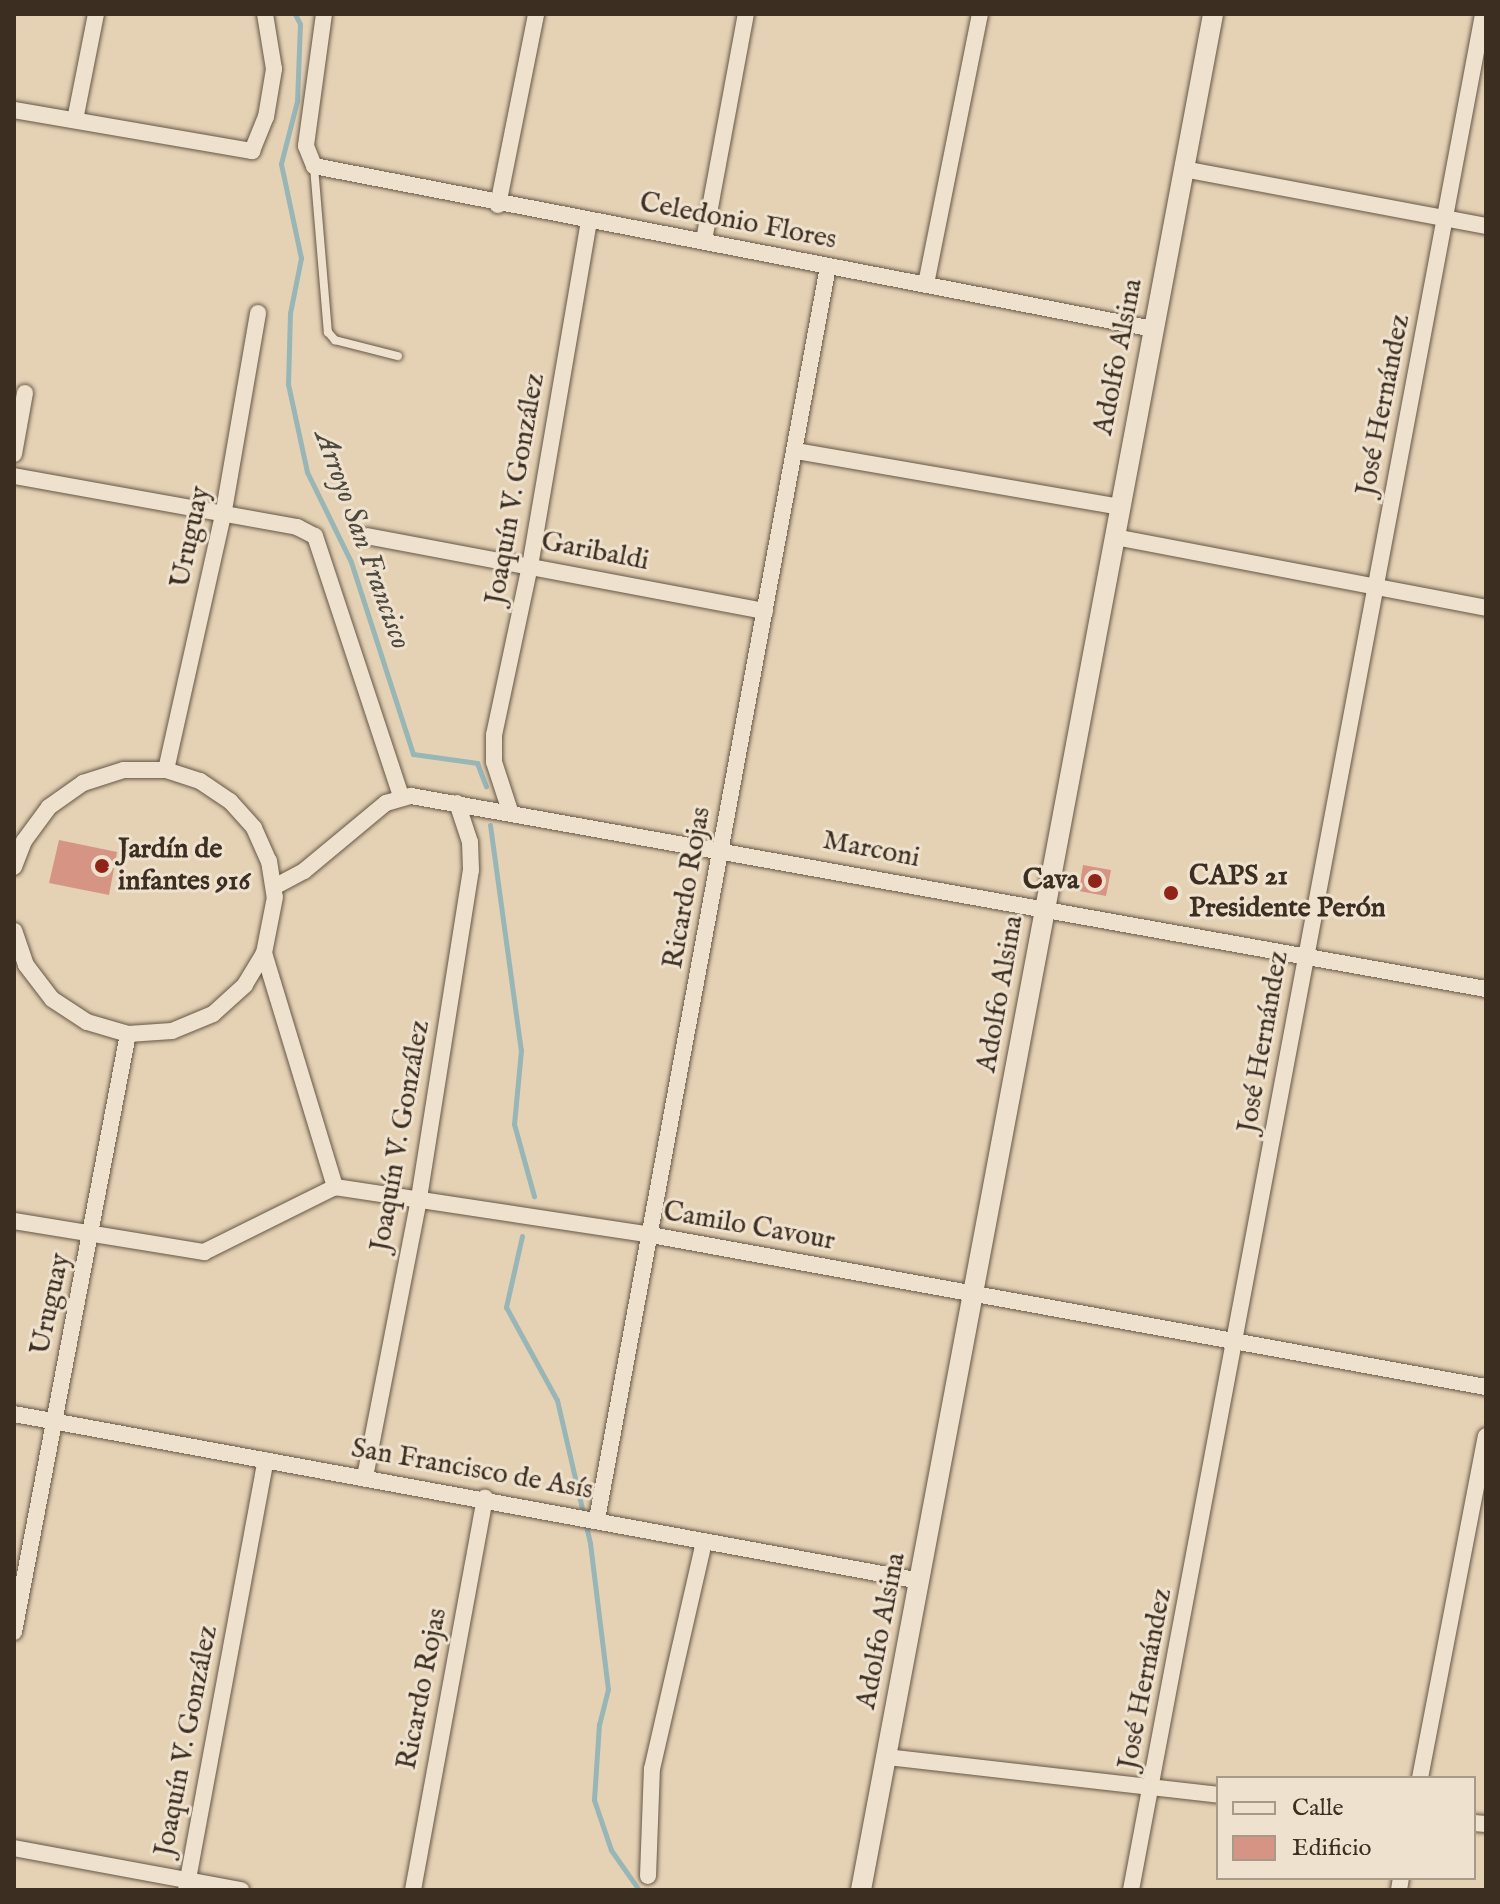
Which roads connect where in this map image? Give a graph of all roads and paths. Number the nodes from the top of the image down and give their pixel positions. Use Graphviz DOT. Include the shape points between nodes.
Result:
graph roads {
  1 [pos="96,14"];
  2 [pos="265,14"];
  3 [pos="536,14"];
  4 [pos="746,14"];
  5 [pos="980,14"];
  6 [pos="1213,14"];
  7 [pos="1483,14"];
  8 [pos="323,15"];
  9 [pos="14,110"];
  10 [pos="75,120"];
  11 [pos="314,166"];
  12 [pos="1184,169"];
  13 [pos="498,205"];
  14 [pos="1445,219"];
  15 [pos="589,221"];
  16 [pos="1486,226"];
  17 [pos="704,240"];
  18 [pos="828,266"];
  19 [pos="926,284"];
  20 [pos="258,313"];
  21 [pos="1153,329"];
  22 [pos="398,356"];
  23 [pos="25,393"];
  24 [pos="796,451"];
  25 [pos="14,454"];
  26 [pos="14,476"];
  27 [pos="1119,507"];
  28 [pos="223,516"];
  29 [pos="367,536"];
  30 [pos="1115,537"];
  31 [pos="530,566"];
  32 [pos="1376,587"];
  33 [pos="1486,608"];
  34 [pos="765,611"];
  35 [pos="166,770"];
  36 [pos="401,796"];
  37 [pos="457,803"];
  38 [pos="510,811"];
  39 [pos="723,848"];
  40 [pos="14,867"];
  41 [pos="274,887"];
  42 [pos="1045,909"];
  43 [pos="14,931"];
  44 [pos="264,953"];
  45 [pos="1306,954"];
  46 [pos="1486,989"];
  47 [pos="128,1034"];
  48 [pos="335,1187"];
  49 [pos="419,1198"];
  50 [pos="14,1221"];
  51 [pos="651,1235"];
  52 [pos="92,1236"];
  53 [pos="974,1295"];
  54 [pos="1236,1341"];
  55 [pos="1486,1387"];
  56 [pos="14,1414"];
  57 [pos="54,1421"];
  58 [pos="1486,1436"];
  59 [pos="266,1460"];
  60 [pos="365,1477"];
  61 [pos="485,1498"];
  62 [pos="589,1517"];
  63 [pos="704,1542"];
  64 [pos="920,1581"];
  65 [pos="14,1632"];
  66 [pos="887,1757"];
  67 [pos="1420,1776"];
  68 [pos="1152,1788"];
  69 [pos="1216,1795"];
  70 [pos="14,1848"];
  71 [pos="648,1876"];
  72 [pos="187,1885"];
  73 [pos="241,1890"];
  74 [pos="413,1890"];
  75 [pos="861,1890"];
  76 [pos="1131,1890"];
  1 -- 10 [label="street"];
  2 -- 10 [label="street" via="275,54 261,136 252,151"];
  3 -- 13 [label="street"];
  4 -- 17 [label="street"];
  5 -- 19 [label="street"];
  6 -- 12 [label="street, Adolfo Alsina"];
  7 -- 14 [label="street, José Hernández"];
  8 -- 11 [label="street" via="306,146"];
  9 -- 10 [label="street"];
  11 -- 13 [label="street, Celedonio Flores"];
  11 -- 22 [label="lane" via="328,332 335,340"];
  12 -- 14 [label="street"];
  12 -- 21 [label="street, Adolfo Alsina"];
  13 -- 15 [label="street, Celedonio Flores"];
  14 -- 16 [label="street"];
  14 -- 32 [label="street, José Hernández"];
  15 -- 17 [label="street, Celedonio Flores"];
  15 -- 31 [label="street, Joaquín V. González"];
  17 -- 18 [label="street, Celedonio Flores"];
  18 -- 19 [label="street, Celedonio Flores"];
  18 -- 24 [label="street, Ricardo Rojas"];
  19 -- 21 [label="street, Celedonio Flores"];
  20 -- 28 [label="street, Uruguay"];
  21 -- 27 [label="street, Adolfo Alsina"];
  23 -- 25 [label="street"];
  24 -- 27 [label="street"];
  24 -- 34 [label="street, Ricardo Rojas"];
  26 -- 28 [label="street"];
  27 -- 30 [label="street, Adolfo Alsina"];
  28 -- 35 [label="street, Uruguay"];
  28 -- 36 [label="street" via="297,527 315,536"];
  29 -- 31 [label="street, Garibaldi"];
  30 -- 32 [label="street"];
  30 -- 42 [label="street, Adolfo Alsina"];
  31 -- 34 [label="street, Garibaldi"];
  31 -- 38 [label="street, Joaquín V. González" via="493,750"];
  32 -- 33 [label="street"];
  32 -- 45 [label="street, José Hernández"];
  34 -- 39 [label="street, Ricardo Rojas"];
  35 -- 40 [label="street" via="124,770 83,783 49,807"];
  35 -- 41 [label="street" via="200,781 230,801 254,828"];
  36 -- 37 [label="street, Marconi"];
  36 -- 41 [label="street" via="304,871"];
  37 -- 38 [label="street, Marconi"];
  37 -- 49 [label="street, Joaquín V. González" via="470,842 471,870"];
  38 -- 39 [label="street, Marconi"];
  39 -- 42 [label="street, Marconi"];
  39 -- 51 [label="street, Ricardo Rojas"];
  41 -- 44 [label="street" via="274,922"];
  42 -- 45 [label="street, Marconi"];
  42 -- 53 [label="street, Adolfo Alsina"];
  43 -- 47 [label="street" via="26,965 52,999 87,1022"];
  44 -- 47 [label="street" via="245,985 213,1014 172,1031"];
  44 -- 48 [label="street"];
  45 -- 46 [label="street, Marconi"];
  45 -- 54 [label="street, José Hernández"];
  47 -- 52 [label="street, Uruguay"];
  48 -- 49 [label="street, Camilo Cavour"];
  48 -- 52 [label="street" via="204,1252"];
  49 -- 51 [label="street, Camilo Cavour"];
  49 -- 60 [label="street, Joaquín V. González"];
  50 -- 52 [label="street"];
  51 -- 53 [label="street, Camilo Cavour"];
  51 -- 62 [label="street, Ricardo Rojas"];
  52 -- 57 [label="street, Uruguay"];
  53 -- 54 [label="street, Camilo Cavour"];
  53 -- 64 [label="street, Adolfo Alsina"];
  54 -- 55 [label="street, Camilo Cavour"];
  54 -- 68 [label="street, José Hernández"];
  56 -- 57 [label="street, San Francisco de Asís"];
  57 -- 59 [label="street, San Francisco de Asís"];
  57 -- 65 [label="street, Uruguay"];
  58 -- 67 [label="street"];
  59 -- 60 [label="street, San Francisco de Asís"];
  59 -- 72 [label="street, Joaquín V. González"];
  60 -- 61 [label="street, San Francisco de Asís"];
  61 -- 62 [label="street, San Francisco de Asís"];
  61 -- 74 [label="street, Ricardo Rojas"];
  62 -- 63 [label="street, San Francisco de Asís"];
  63 -- 64 [label="street, San Francisco de Asís"];
  63 -- 71 [label="street" via="652,1769"];
  64 -- 66 [label="street, Adolfo Alsina"];
  66 -- 68 [label="street"];
  66 -- 75 [label="street, Adolfo Alsina"];
  68 -- 69 [label="street"];
  68 -- 76 [label="street, José Hernández"];
  70 -- 72 [label="street"];
  72 -- 73 [label="street"];
}
